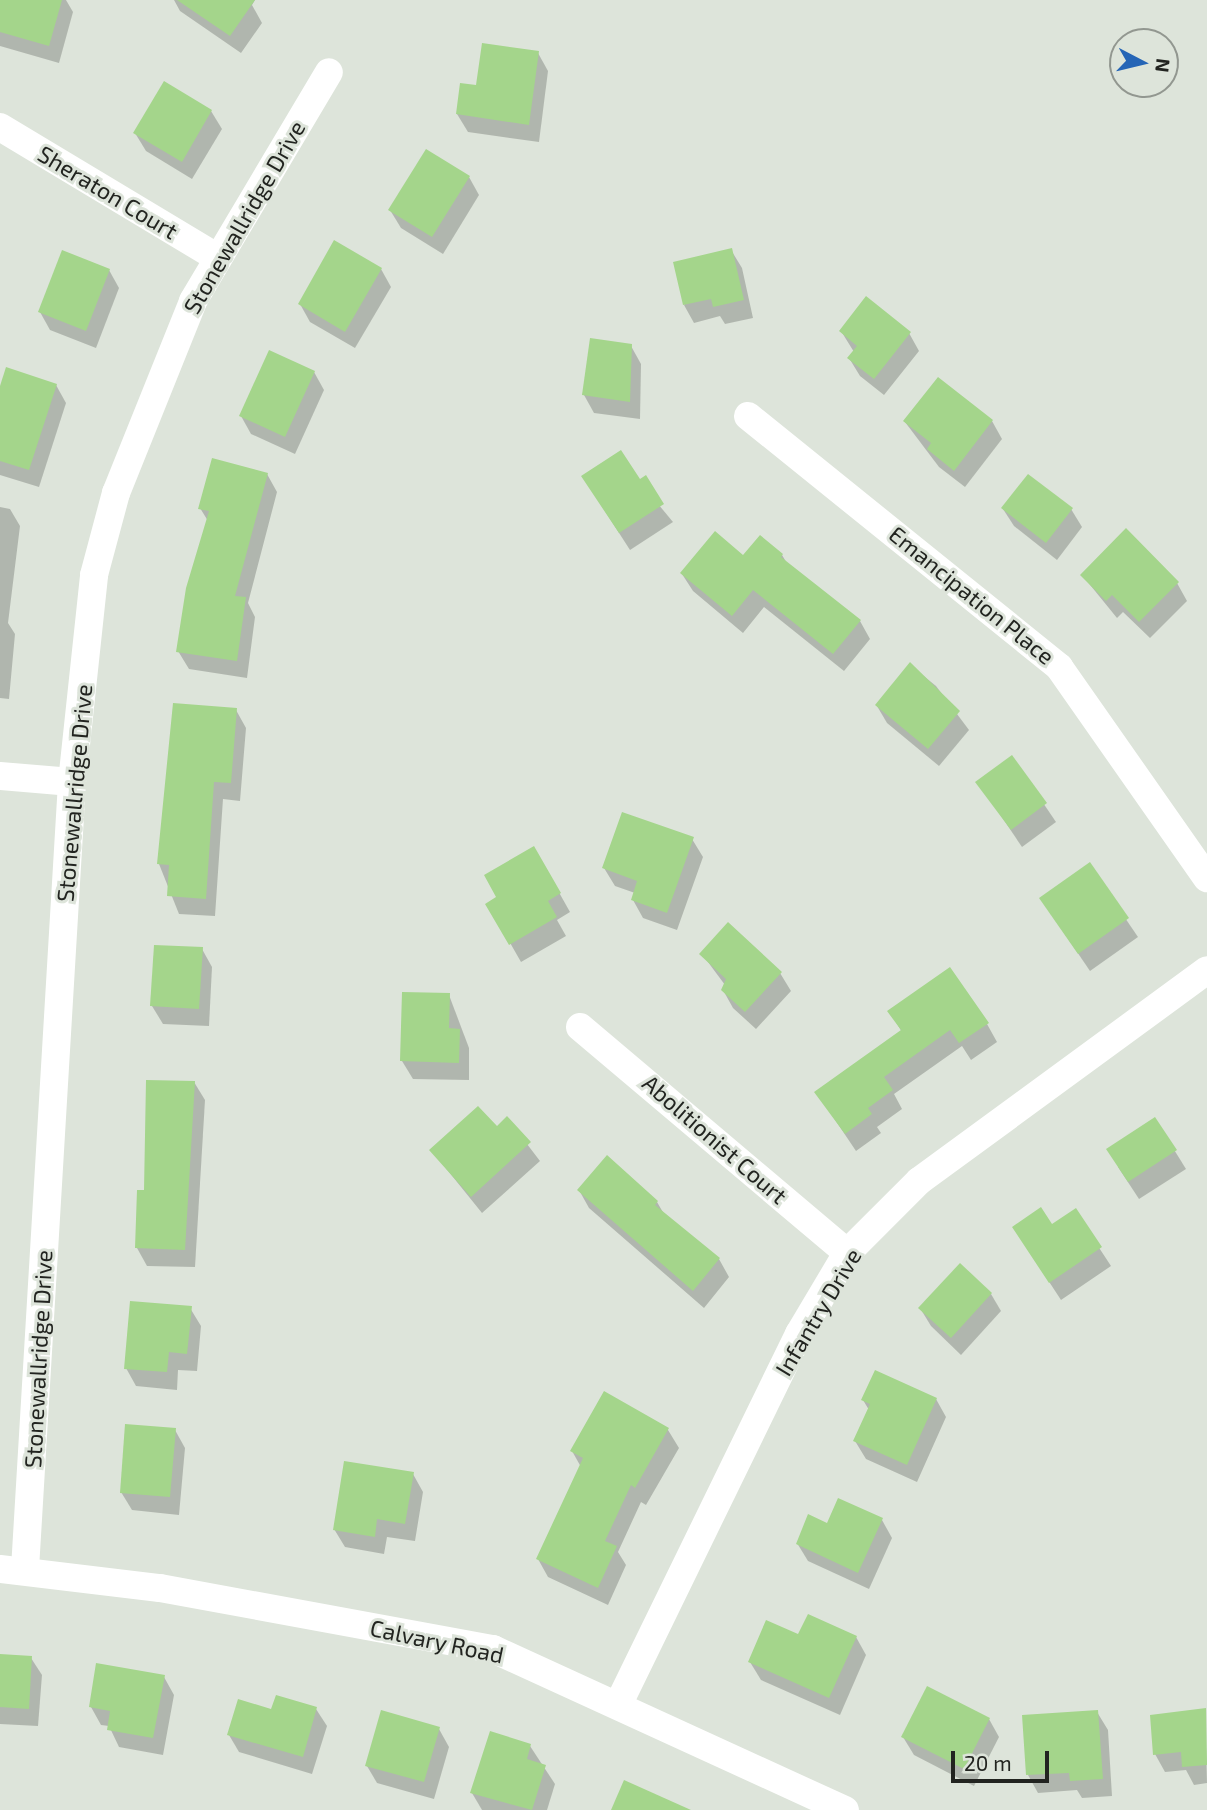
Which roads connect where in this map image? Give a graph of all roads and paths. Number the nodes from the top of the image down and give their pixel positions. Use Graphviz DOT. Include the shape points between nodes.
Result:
graph roads {
  1 [pos="329,72"];
  2 [pos="0,127"];
  3 [pos="216,257"];
  4 [pos="748,416"];
  5 [pos="0,776"];
  6 [pos="72,782"];
  7 [pos="1207,878"];
  8 [pos="1207,970"];
  9 [pos="580,1027"];
  10 [pos="848,1254"];
  11 [pos="13,1569"];
  12 [pos="619,1703"];
  13 [pos="845,1810"];
  1 -- 3 [label="street, Stonewallridge Drive"];
  2 -- 3 [label="street, Sheraton Court"];
  3 -- 6 [label="street, Stonewallridge Drive" via="151,399 116,493 94,575"];
  4 -- 7 [label="street, Emancipation Place" via="1059,667"];
  5 -- 6 [label="street"];
  6 -- 11 [label="street, Stonewallridge Drive"];
  8 -- 10 [label="street, Infantry Drive" via="919,1181"];
  9 -- 10 [label="street, Abolitionist Court"];
  10 -- 12 [label="street, Infantry Drive" via="799,1334"];
  11 -- 12 [label="street, Calvary Road" via="260,1605 493,1648"];
  12 -- 13 [label="street, Calvary Road"];
}
